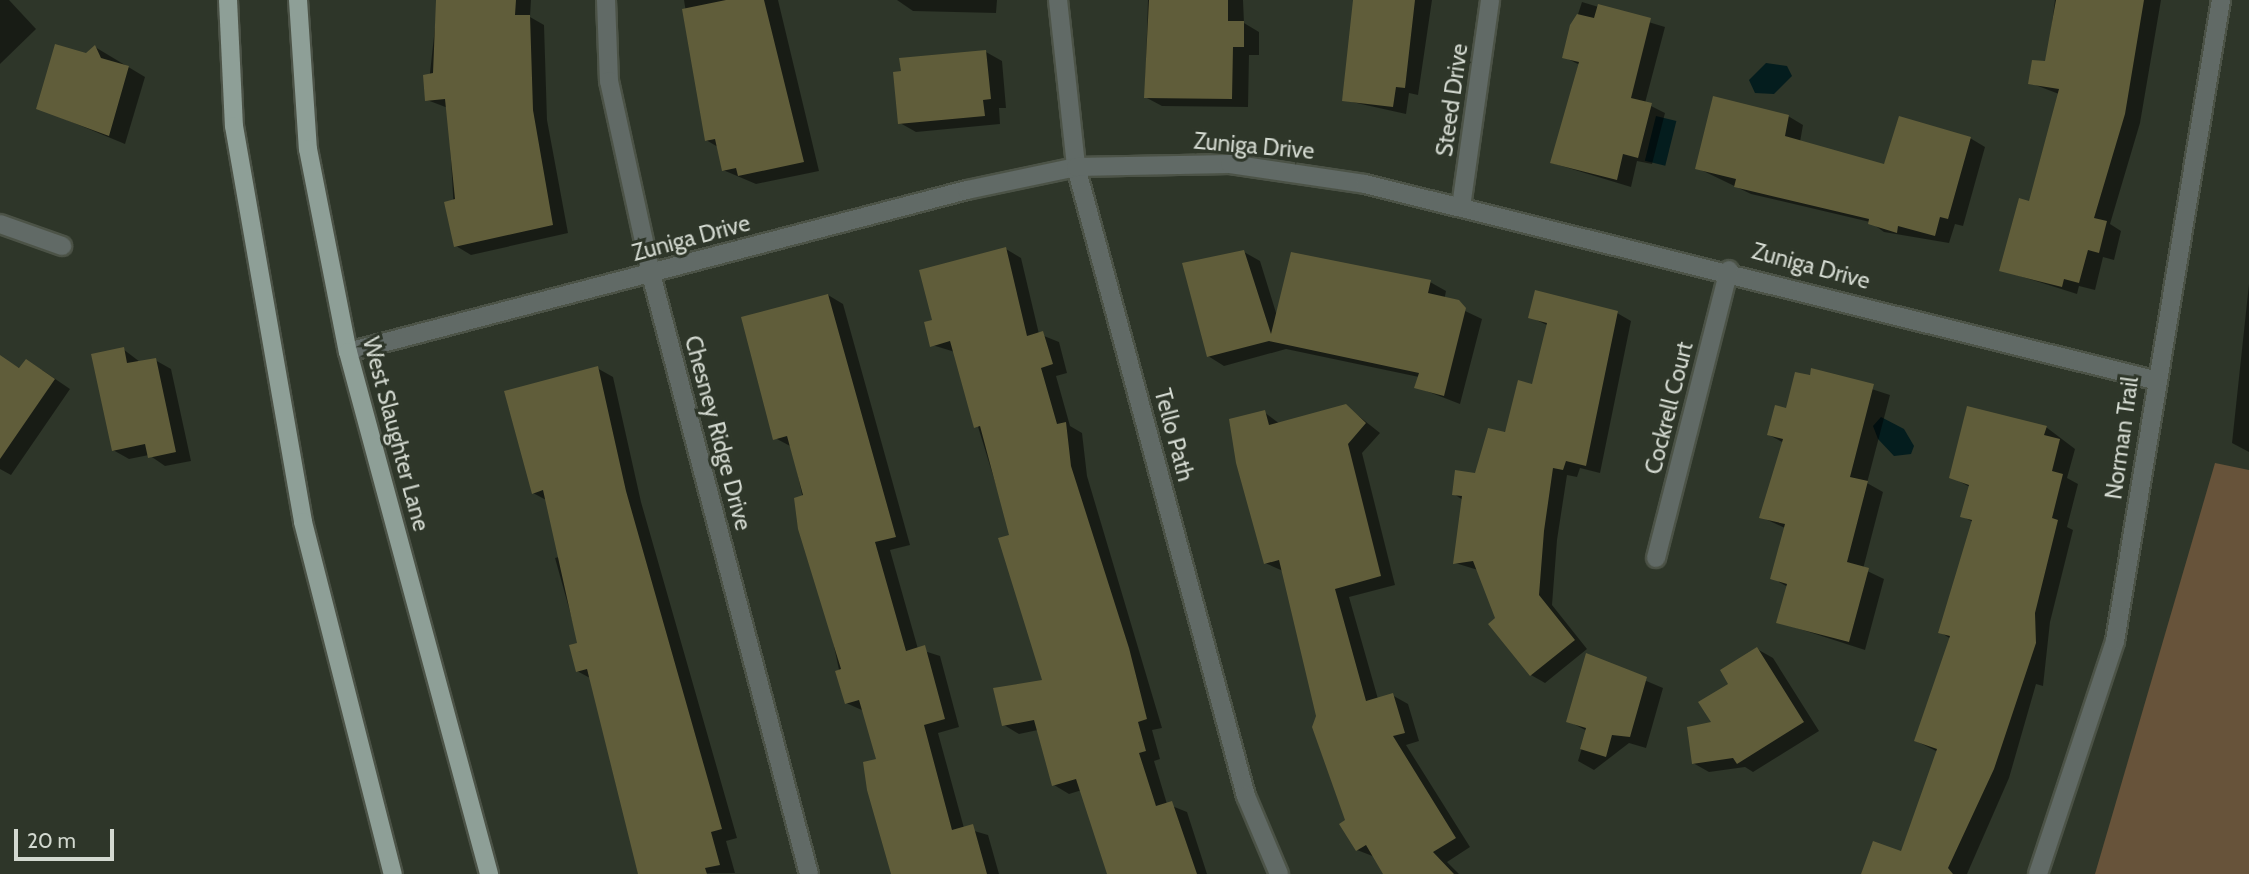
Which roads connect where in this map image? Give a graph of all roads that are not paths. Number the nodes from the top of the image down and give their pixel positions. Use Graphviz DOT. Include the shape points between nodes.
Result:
graph roads {
  1 [pos="228,0"];
  2 [pos="298,0"];
  3 [pos="606,0"];
  4 [pos="1058,0"];
  5 [pos="1490,0"];
  6 [pos="2221,0"];
  7 [pos="1076,167"];
  8 [pos="1461,207"];
  9 [pos="0,224"];
  10 [pos="62,246"];
  11 [pos="1728,270"];
  12 [pos="651,274"];
  13 [pos="348,352"];
  14 [pos="2154,380"];
  15 [pos="1656,558"];
  16 [pos="393,874"];
  17 [pos="489,874"];
  18 [pos="809,874"];
  19 [pos="1279,874"];
  20 [pos="2038,874"];
  1 -- 16 [label="main road" via="234,126 276,379 303,522"];
  2 -- 13 [label="main road, West Slaughter Lane" via="308,149"];
  3 -- 12 [label="street, Chesney Ridge Drive" via="609,81"];
  4 -- 7 [label="street, Tello Path"];
  5 -- 8 [label="street, Steed Drive"];
  6 -- 14 [label="street, Norman Trail"];
  7 -- 8 [label="street, Zuniga Drive" via="1230,164 1365,184"];
  7 -- 12 [label="street, Zuniga Drive"];
  7 -- 19 [label="street, Tello Path" via="1246,796"];
  8 -- 11 [label="street, Zuniga Drive"];
  9 -- 10 [label="street"];
  11 -- 14 [label="street, Zuniga Drive"];
  11 -- 15 [label="street, Cockrell Court"];
  12 -- 13 [label="street, Zuniga Drive"];
  12 -- 18 [label="street, Chesney Ridge Drive"];
  13 -- 17 [label="main road, West Slaughter Lane"];
  14 -- 20 [label="street, Norman Trail" via="2115,641"];
}
